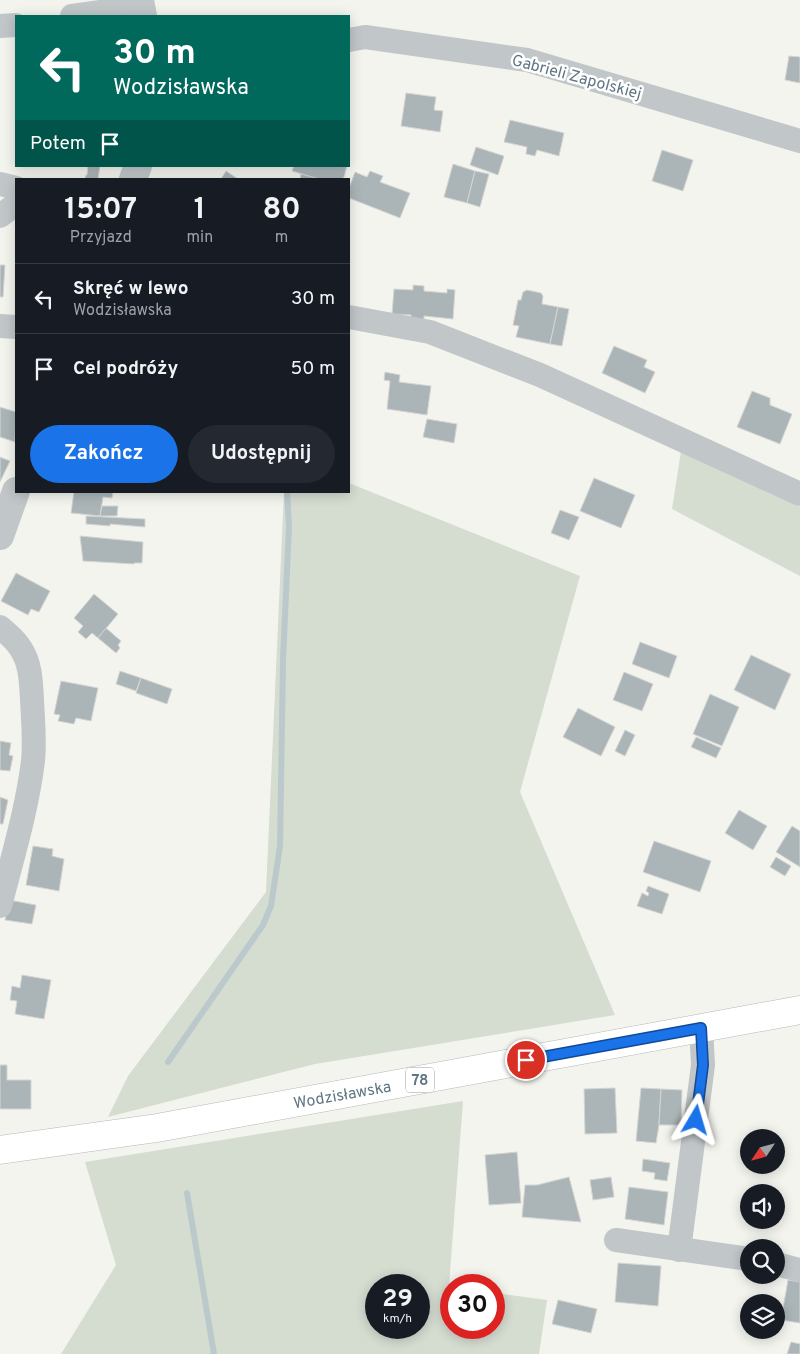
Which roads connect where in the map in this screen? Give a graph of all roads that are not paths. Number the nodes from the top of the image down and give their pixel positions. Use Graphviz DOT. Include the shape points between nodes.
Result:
graph roads {
  1 [pos="142,7"];
  2 [pos="80,15"];
  3 [pos="15,25"];
  4 [pos="0,26"];
  5 [pos="350,40"];
  6 [pos="800,141"];
  7 [pos="0,184"];
  8 [pos="15,188"];
  9 [pos="15,205"];
  10 [pos="0,216"];
  11 [pos="350,317"];
  12 [pos="0,326"];
  13 [pos="15,327"];
  14 [pos="15,493"];
  15 [pos="800,494"];
  16 [pos="0,536"];
  17 [pos="0,627"];
  18 [pos="0,906"];
  19 [pos="800,1010"];
  20 [pos="701,1028"];
  21 [pos="0,1150"];
  22 [pos="616,1240"];
  23 [pos="679,1250"];
  24 [pos="740,1258"];
  25 [pos="785,1266"];
  26 [pos="800,1270"];
  1 -- 2 [label="street"];
  3 -- 4 [label="street"];
  5 -- 6 [label="street, Gabrieli Zapolskiej" via="365,38 527,60"];
  7 -- 8 [label="street"];
  9 -- 10 [label="street"];
  11 -- 15 [label="street" via="430,332 540,375"];
  12 -- 13 [label="street"];
  14 -- 16 [label="street"];
  17 -- 18 [label="street" via="18,644 27,662 34,734 28,791"];
  19 -- 20 [label="main road, Wodzisławska / 78"];
  20 -- 21 [label="main road, Wodzisławska / 78" via="157,1128"];
  20 -- 23 [label="street" via="703,1065"];
  22 -- 23 [label="street"];
  23 -- 24 [label="street"];
  25 -- 26 [label="street"];
}
